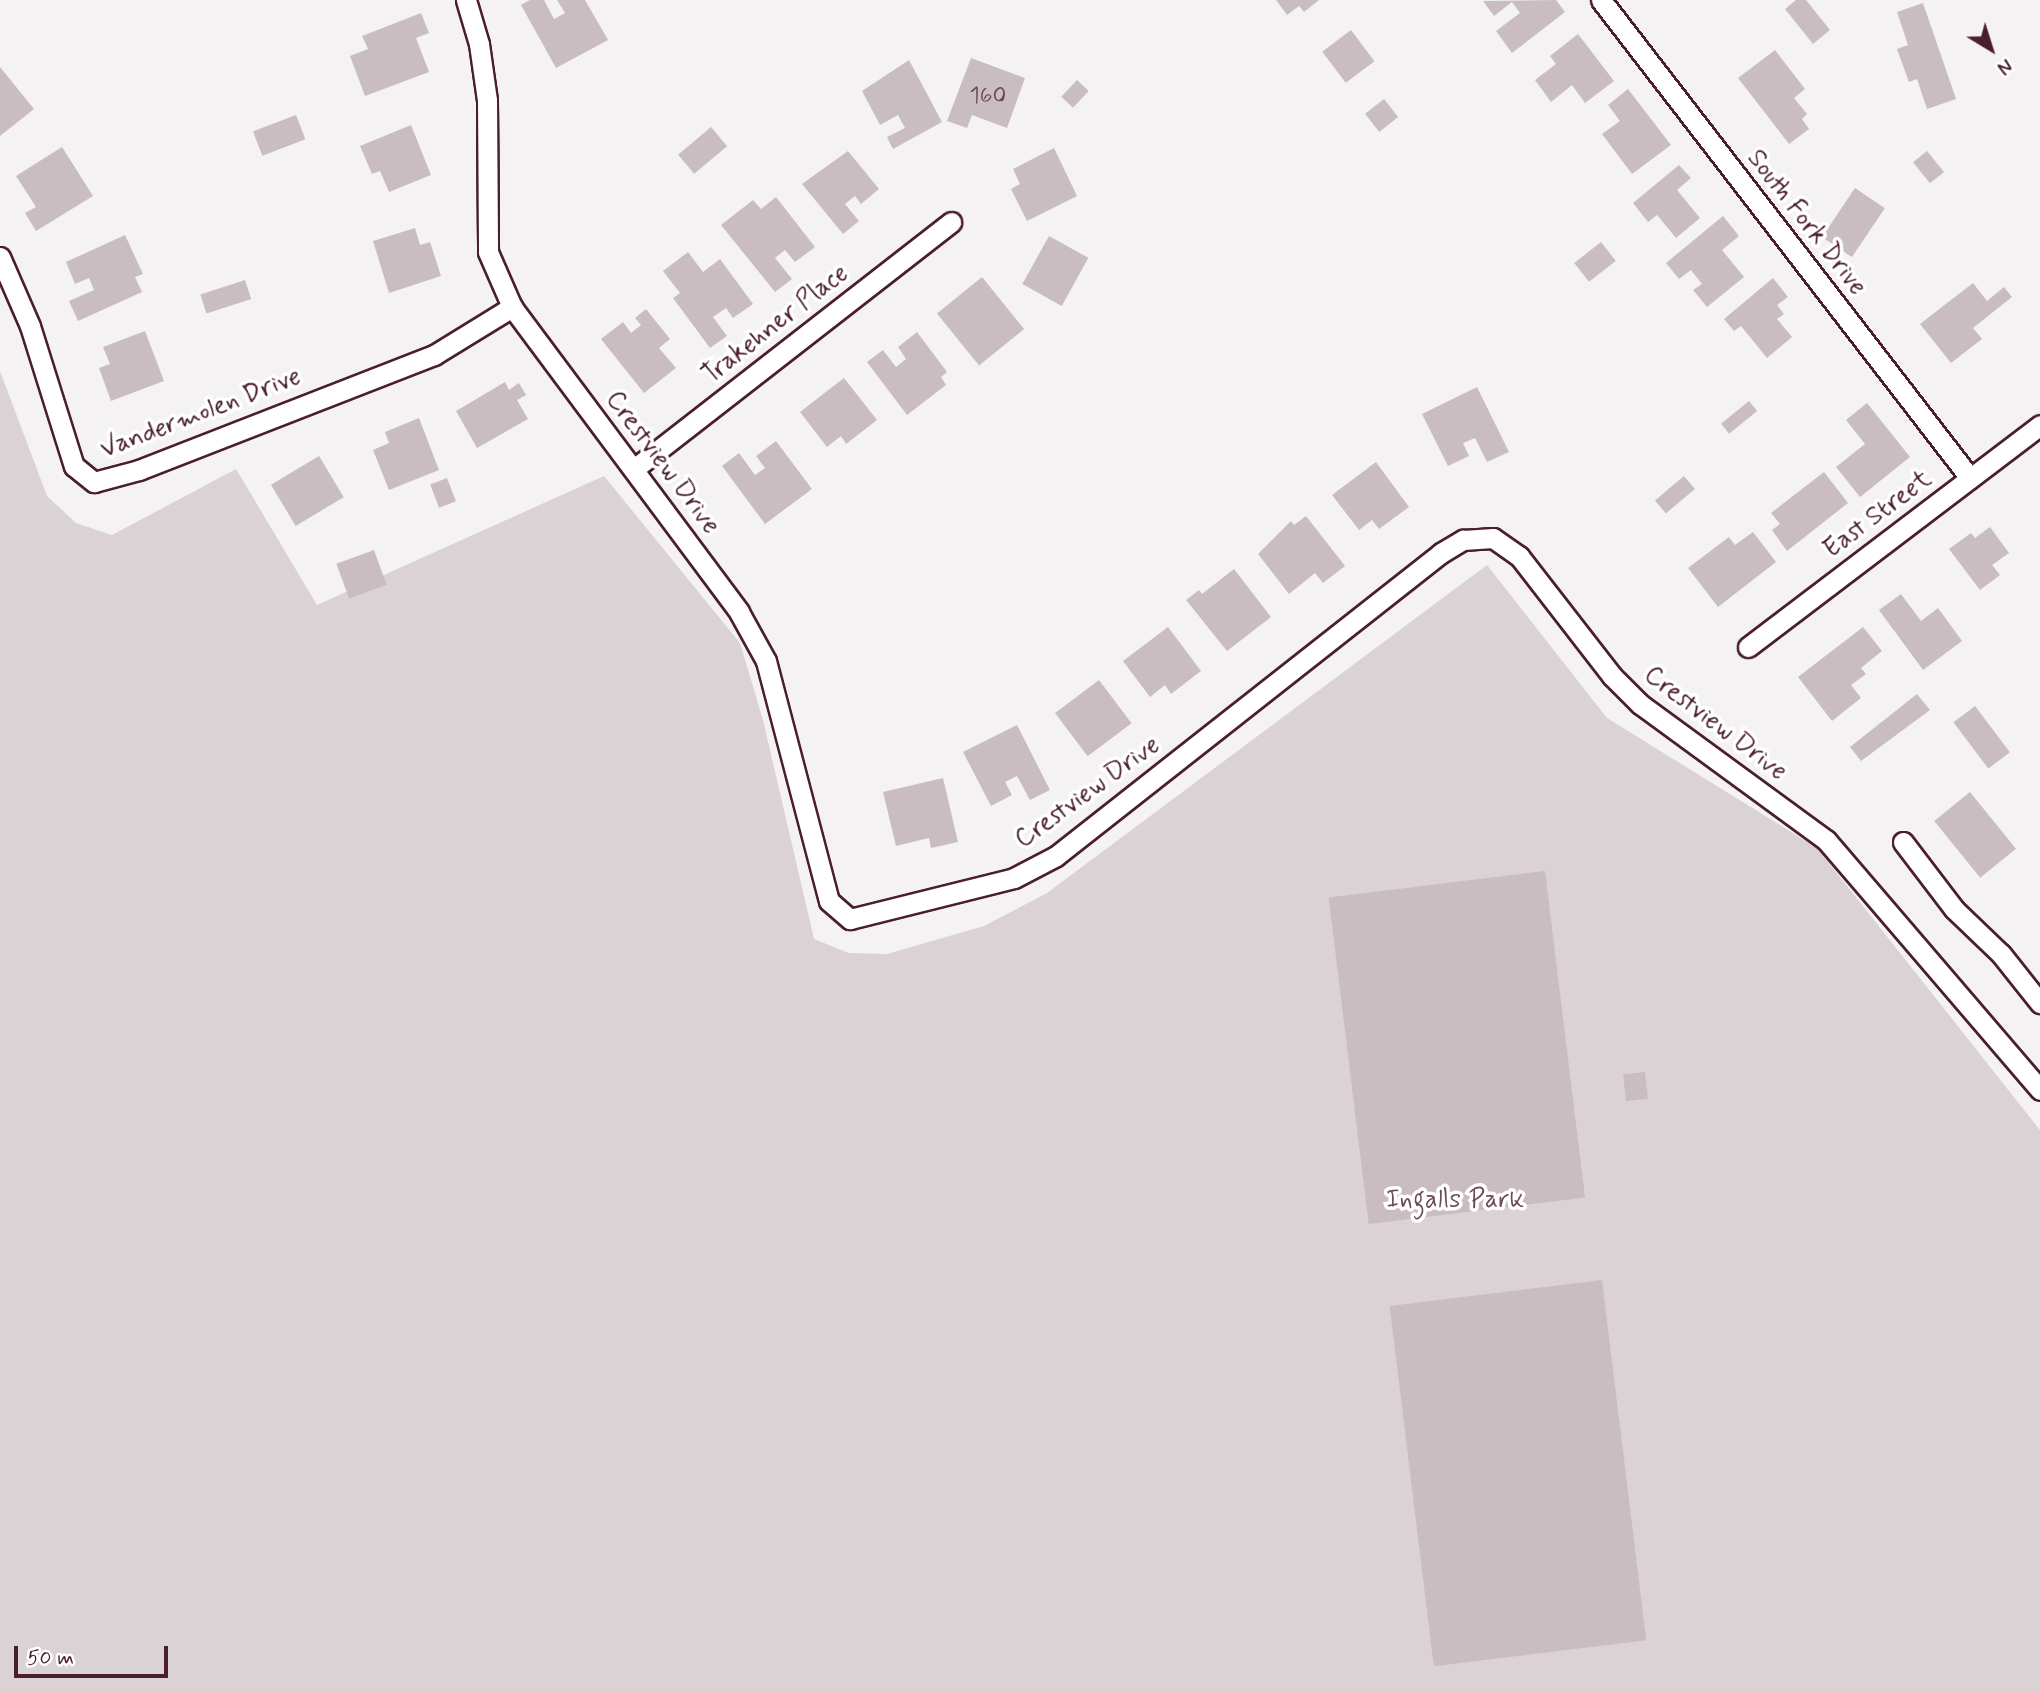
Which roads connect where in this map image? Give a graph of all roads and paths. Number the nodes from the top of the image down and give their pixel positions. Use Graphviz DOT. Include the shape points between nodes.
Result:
graph roads {
  1 [pos="466,0"];
  2 [pos="1601,0"];
  3 [pos="951,222"];
  4 [pos="0,257"];
  5 [pos="512,307"];
  6 [pos="2040,425"];
  7 [pos="634,469"];
  8 [pos="1970,478"];
  9 [pos="1748,647"];
  10 [pos="1903,842"];
  11 [pos="2040,1003"];
  12 [pos="2040,1090"];
  1 -- 5 [label="street, Crestview Drive" via="480,44 487,100 488,252"];
  2 -- 8 [label="street, South Fork Drive"];
  3 -- 7 [label="street, Trakehner Place"];
  4 -- 5 [label="street, Vandermolen Drive" via="30,327 74,466 93,482 139,470 434,355"];
  5 -- 7 [label="street, Crestview Drive"];
  6 -- 8 [label="street, East Street"];
  7 -- 12 [label="street, Crestview Drive" via="739,612 766,661 829,901 850,919 1014,878 1056,856 1441,553 1463,540 1493,538 1519,556 1612,676 1640,704 1826,840"];
  8 -- 9 [label="street, East Street"];
  10 -- 11 [label="street" via="1954,909 2001,954"];
}
